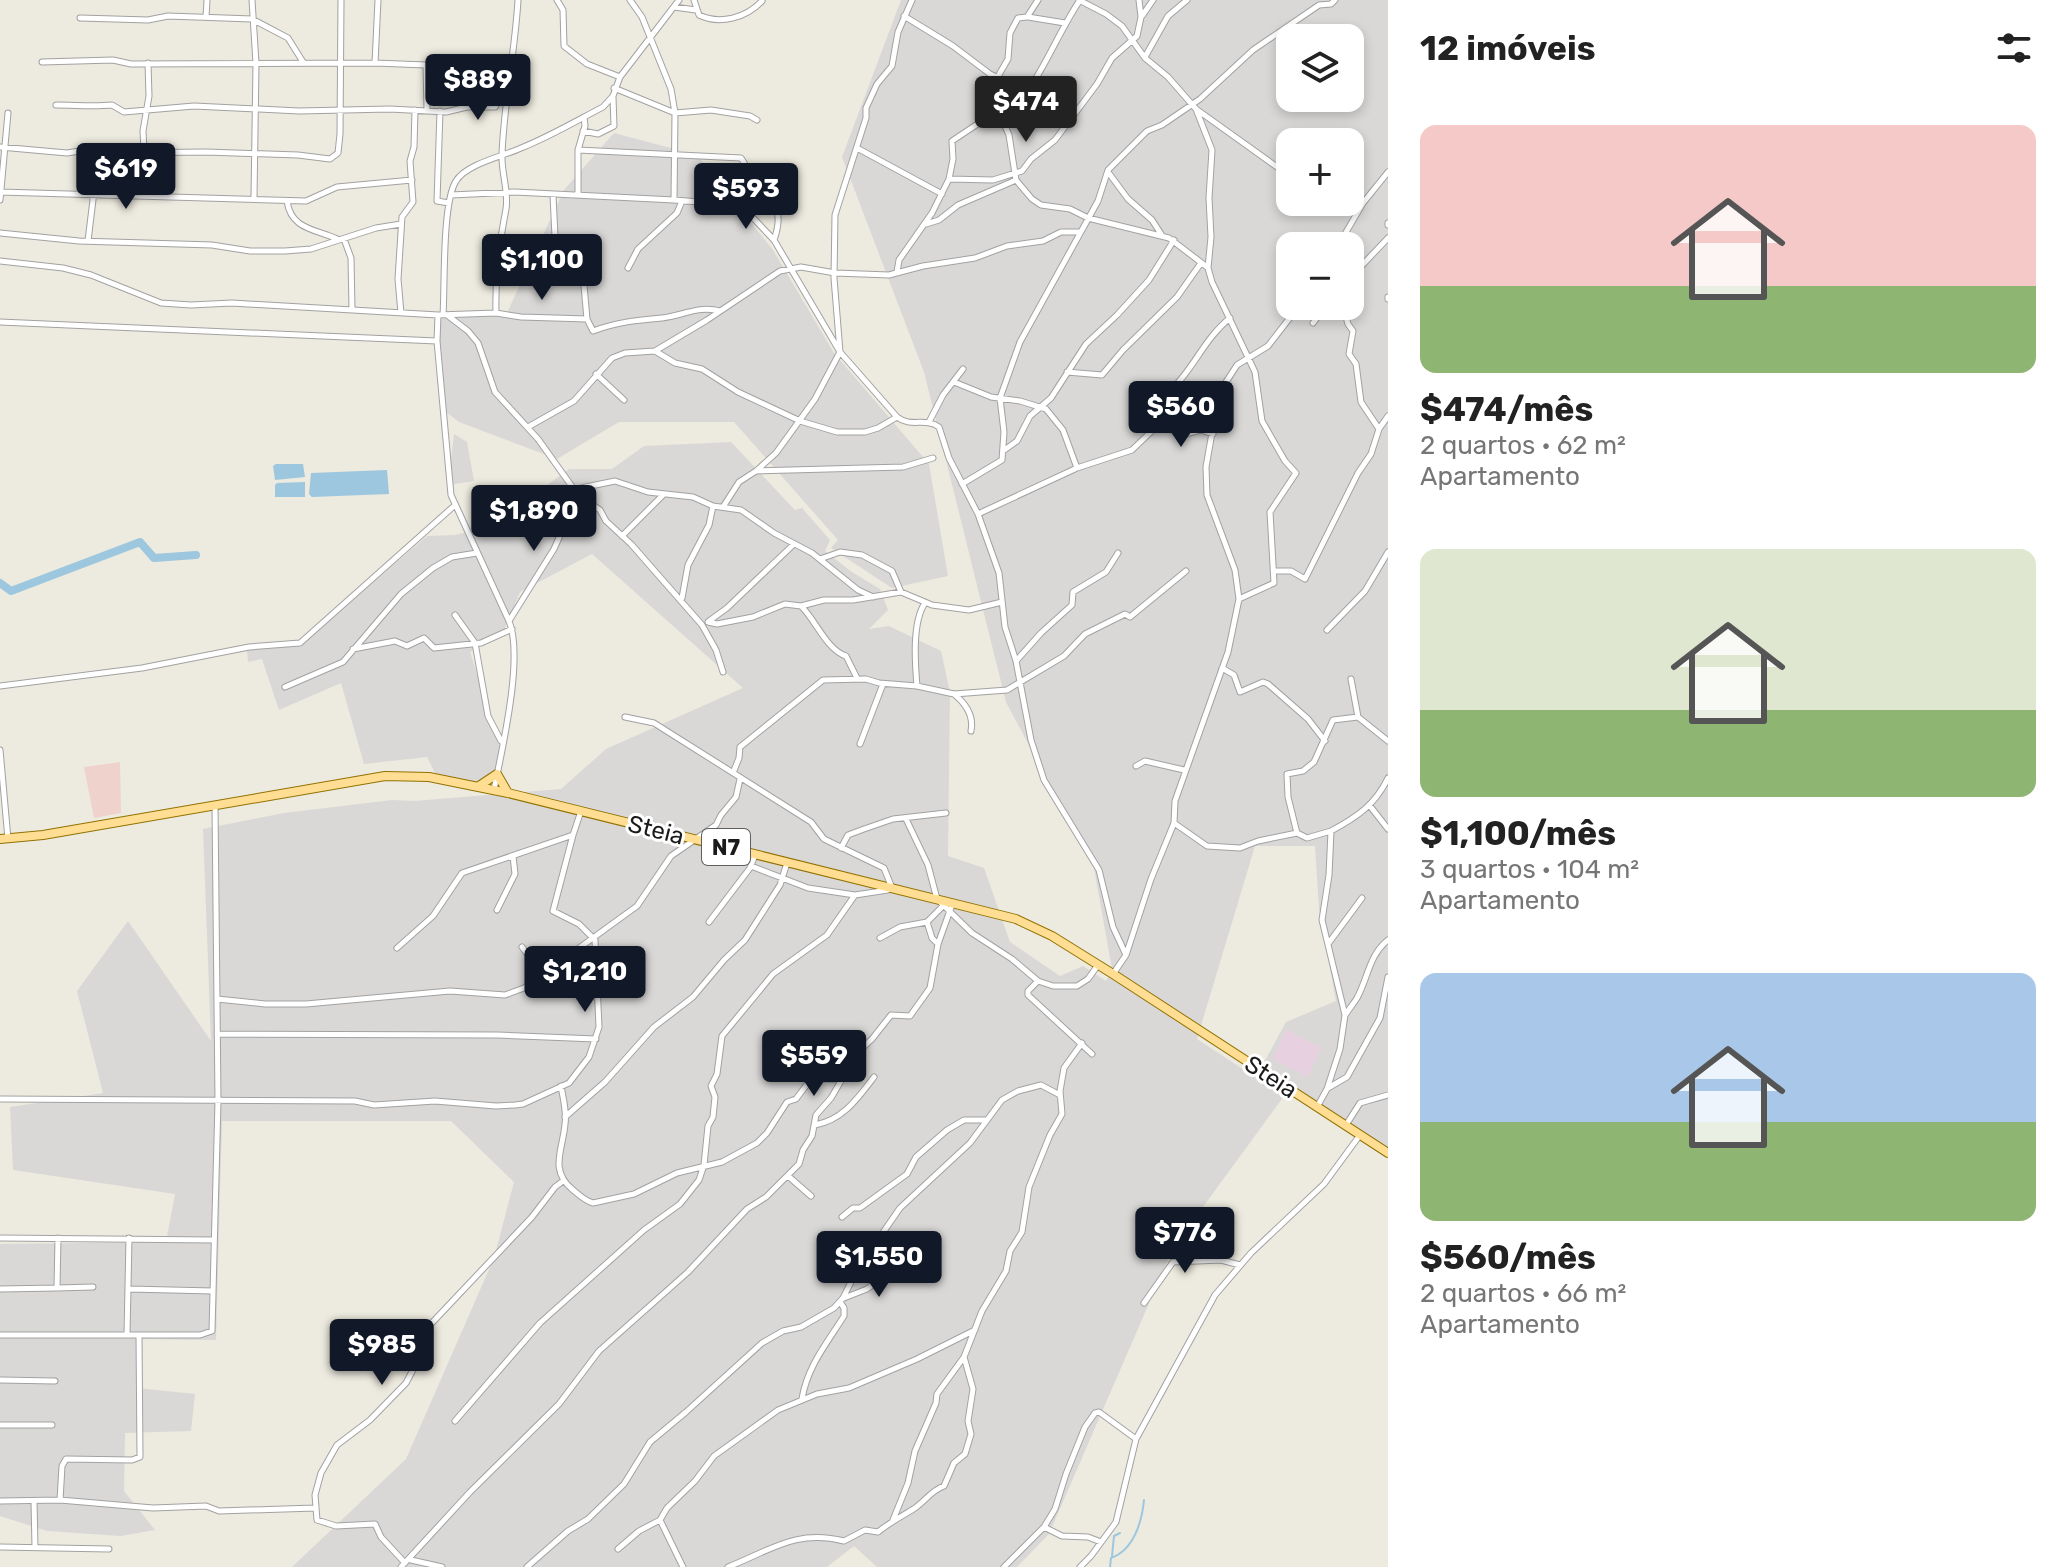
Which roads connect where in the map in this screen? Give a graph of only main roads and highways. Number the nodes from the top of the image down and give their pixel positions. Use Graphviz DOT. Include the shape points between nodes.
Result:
graph roads {
  1 [pos="478,786"];
  2 [pos="508,793"];
  3 [pos="4,839"];
  4 [pos="1388,1153"];
  1 -- 2 [label="main road, Steia / N7"];
  1 -- 2 [label="main road" via="497,774"];
  1 -- 3 [label="main road, Steia / N7" via="385,776"];
  2 -- 4 [label="main road, Steia / N7" via="940,903 953,902 1035,927"];
}
